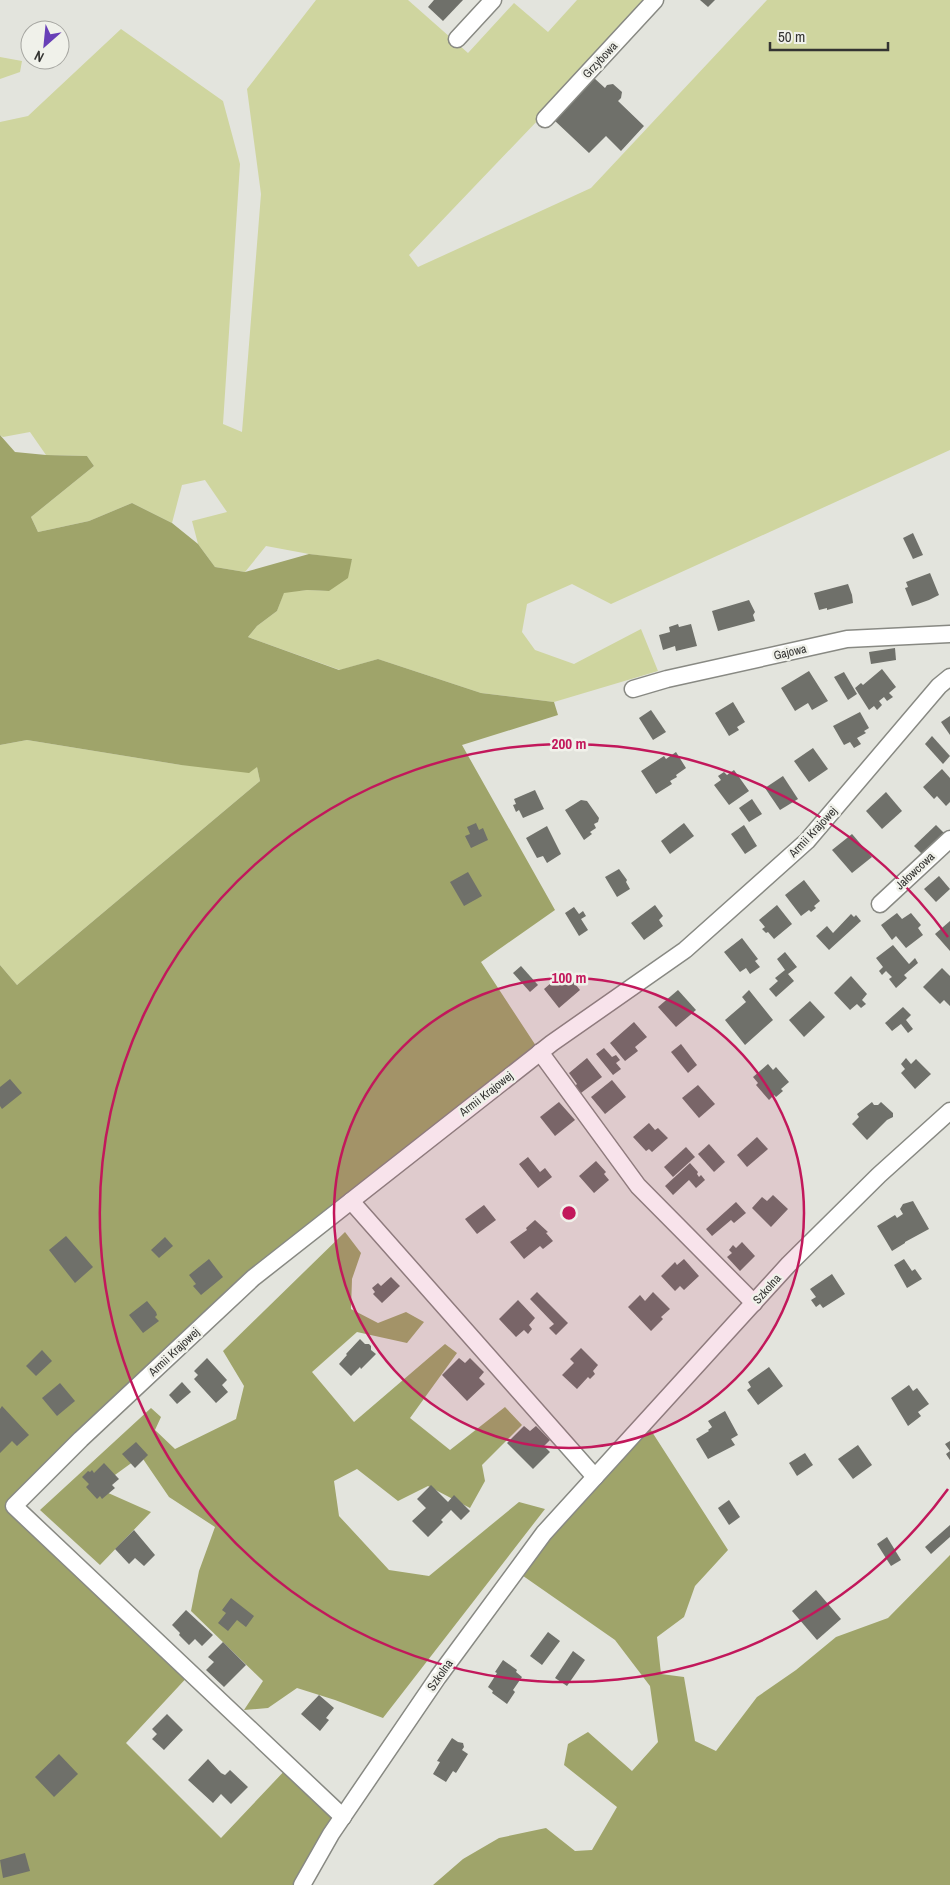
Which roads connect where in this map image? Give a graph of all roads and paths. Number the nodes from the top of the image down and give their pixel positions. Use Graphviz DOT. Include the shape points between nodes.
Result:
graph roads {
  1 [pos="493,0"];
  2 [pos="655,0"];
  3 [pos="457,39"];
  4 [pos="545,119"];
  5 [pos="950,634"];
  6 [pos="950,677"];
  7 [pos="633,689"];
  8 [pos="950,839"];
  9 [pos="880,904"];
  10 [pos="540,1052"];
  11 [pos="950,1112"];
  12 [pos="351,1201"];
  13 [pos="754,1303"];
  14 [pos="595,1476"];
  15 [pos="343,1816"];
  16 [pos="302,1885"];
  1 -- 3 [label="street"];
  2 -- 4 [label="street, Grzybowa"];
  5 -- 7 [label="street, Gajowa" via="847,639"];
  6 -- 10 [label="street, Armii Krajowej" via="807,841 685,950"];
  8 -- 9 [label="street, Jałowcowa"];
  10 -- 12 [label="street, Armii Krajowej"];
  10 -- 13 [label="street" via="638,1186"];
  11 -- 13 [label="street, Szkolna" via="879,1175"];
  12 -- 14 [label="street"];
  12 -- 15 [label="street, Armii Krajowej" via="253,1278 14,1506"];
  13 -- 14 [label="street, Szkolna"];
  14 -- 15 [label="street, Szkolna" via="544,1533 438,1677"];
  15 -- 16 [label="street, Szkolna"];
}
